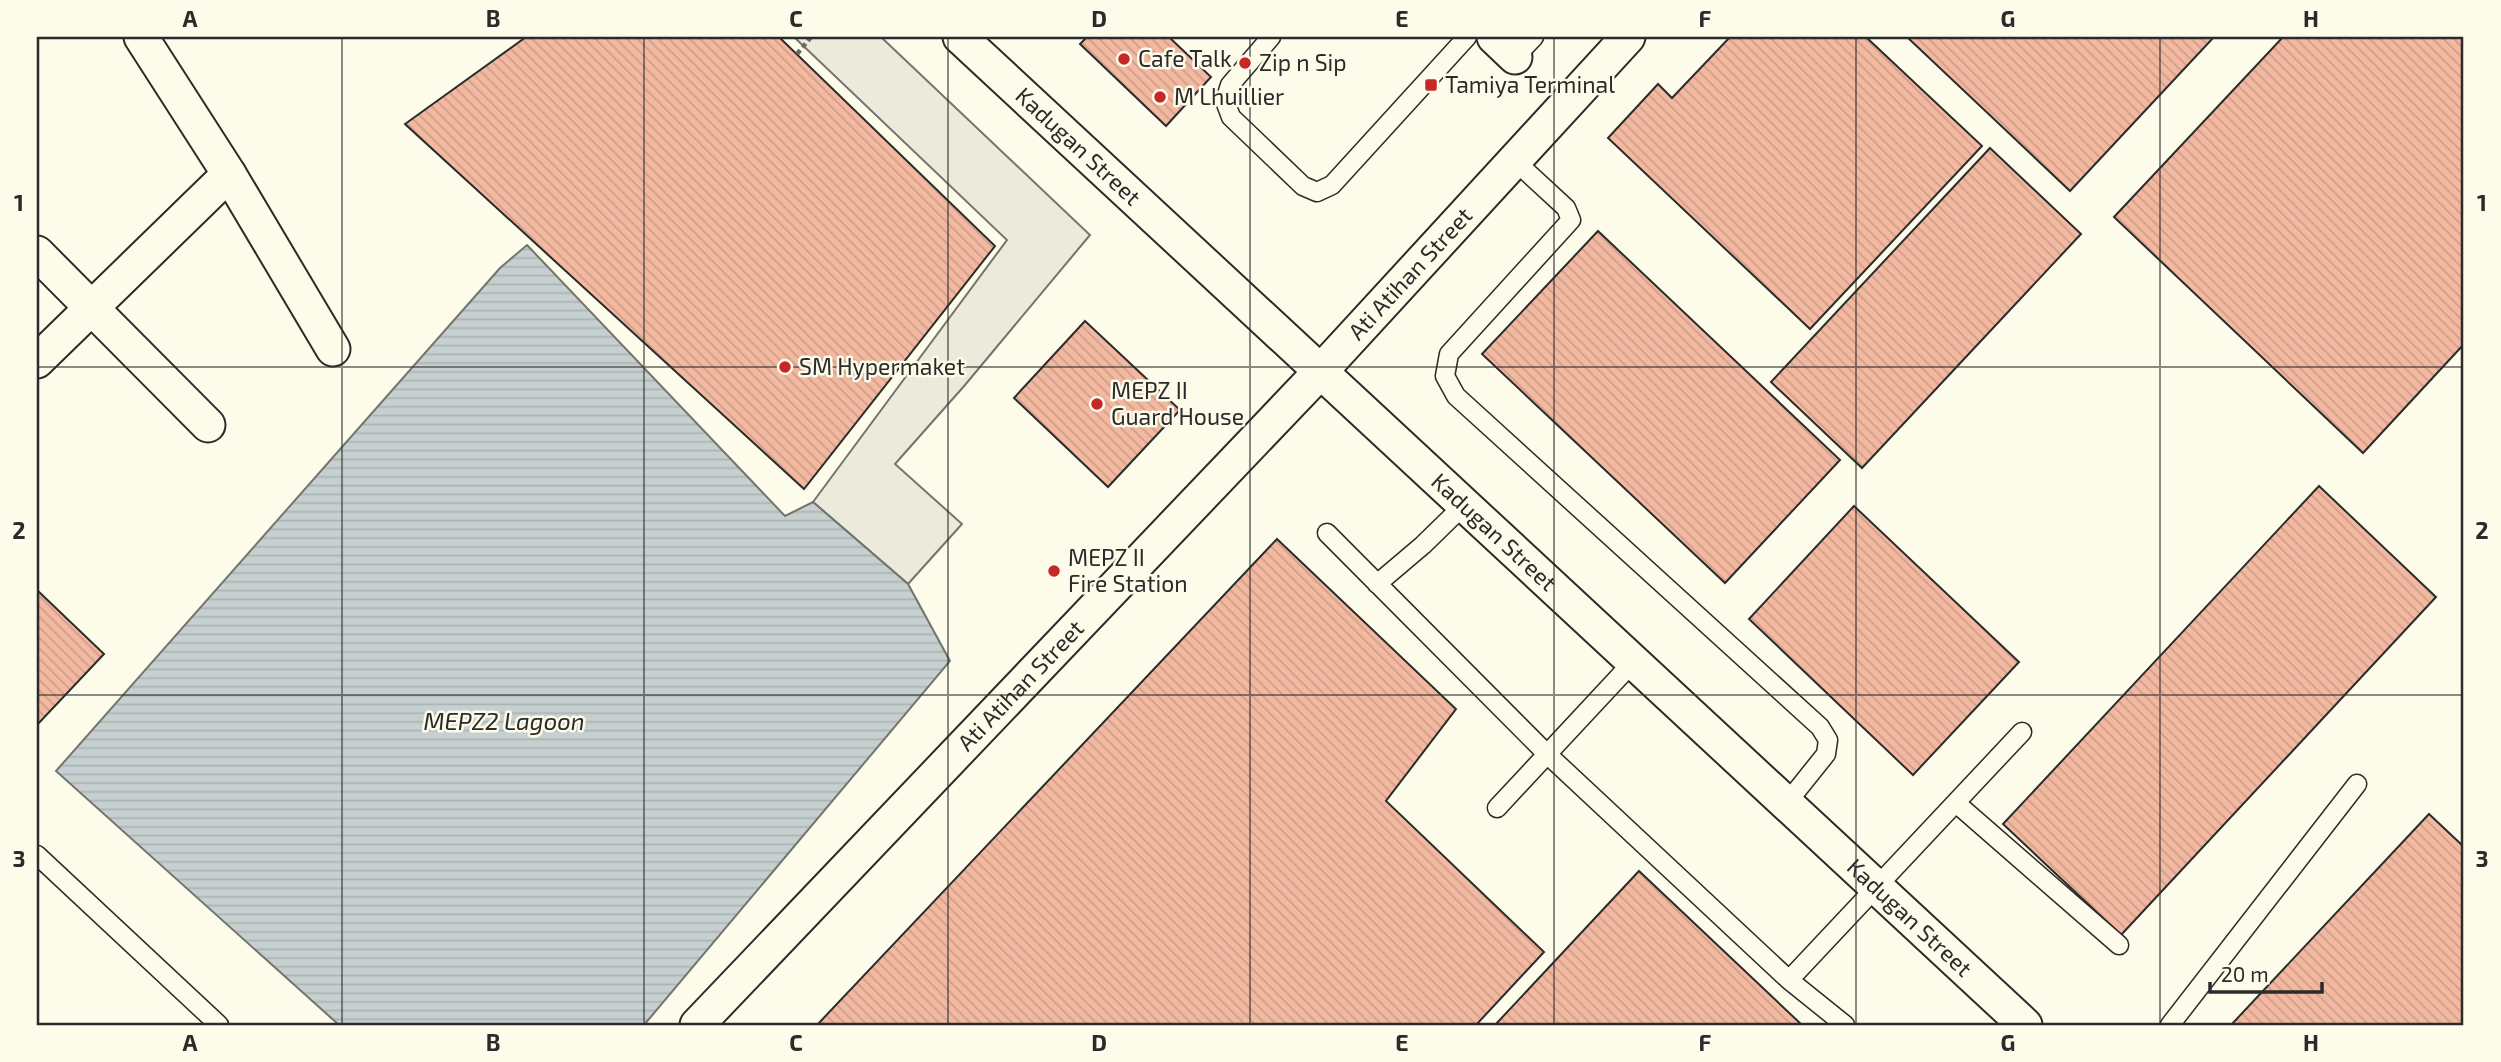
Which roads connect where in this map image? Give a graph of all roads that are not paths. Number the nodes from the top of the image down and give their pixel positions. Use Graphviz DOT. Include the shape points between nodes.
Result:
graph roads {
  1 [pos="141,37"];
  2 [pos="962,37"];
  3 [pos="1271,37"];
  4 [pos="1467,37"];
  5 [pos="1628,37"];
  6 [pos="1514,160"];
  7 [pos="229,174"];
  8 [pos="37,253"];
  9 [pos="92,308"];
  10 [pos="333,349"];
  11 [pos="37,361"];
  12 [pos="1320,372"];
  13 [pos="208,425"];
  14 [pos="1464,505"];
  15 [pos="1327,533"];
  16 [pos="1377,584"];
  17 [pos="1633,662"];
  18 [pos="2022,733"];
  19 [pos="1548,754"];
  20 [pos="2357,784"];
  21 [pos="1956,803"];
  22 [pos="1786,804"];
  23 [pos="1497,808"];
  24 [pos="37,855"];
  25 [pos="1877,888"];
  26 [pos="2119,945"];
  27 [pos="1789,980"];
  28 [pos="219,1025"];
  29 [pos="697,1025"];
  30 [pos="1844,1025"];
  31 [pos="2025,1025"];
  32 [pos="2170,1025"];
  1 -- 7 [label="street"];
  2 -- 12 [label="street, Kadugan Street"];
  3 -- 4 [label="lane" via="1230,85 1225,101 1231,117 1303,186 1317,192 1332,185"];
  5 -- 6 [label="street, Ati Atihan Street"];
  6 -- 12 [label="street, Ati Atihan Street"];
  6 -- 22 [label="lane" via="1566,208 1571,220 1449,354 1445,376 1456,396 1820,727 1828,740 1826,754"];
  7 -- 9 [label="street"];
  7 -- 10 [label="street"];
  8 -- 9 [label="street"];
  9 -- 11 [label="street"];
  9 -- 13 [label="street"];
  12 -- 14 [label="street, Kadugan Street"];
  12 -- 29 [label="street, Ati Atihan Street"];
  14 -- 16 [label="lane"];
  14 -- 17 [label="street, Kadugan Street"];
  15 -- 16 [label="lane"];
  16 -- 19 [label="lane"];
  17 -- 19 [label="lane"];
  17 -- 22 [label="street, Kadugan Street"];
  18 -- 21 [label="lane"];
  19 -- 23 [label="lane"];
  19 -- 27 [label="lane"];
  20 -- 32 [label="lane"];
  21 -- 25 [label="lane"];
  21 -- 26 [label="lane"];
  22 -- 25 [label="street, Kadugan Street"];
  24 -- 28 [label="lane"];
  25 -- 27 [label="lane"];
  25 -- 31 [label="street, Kadugan Street"];
  27 -- 30 [label="lane"];
}
